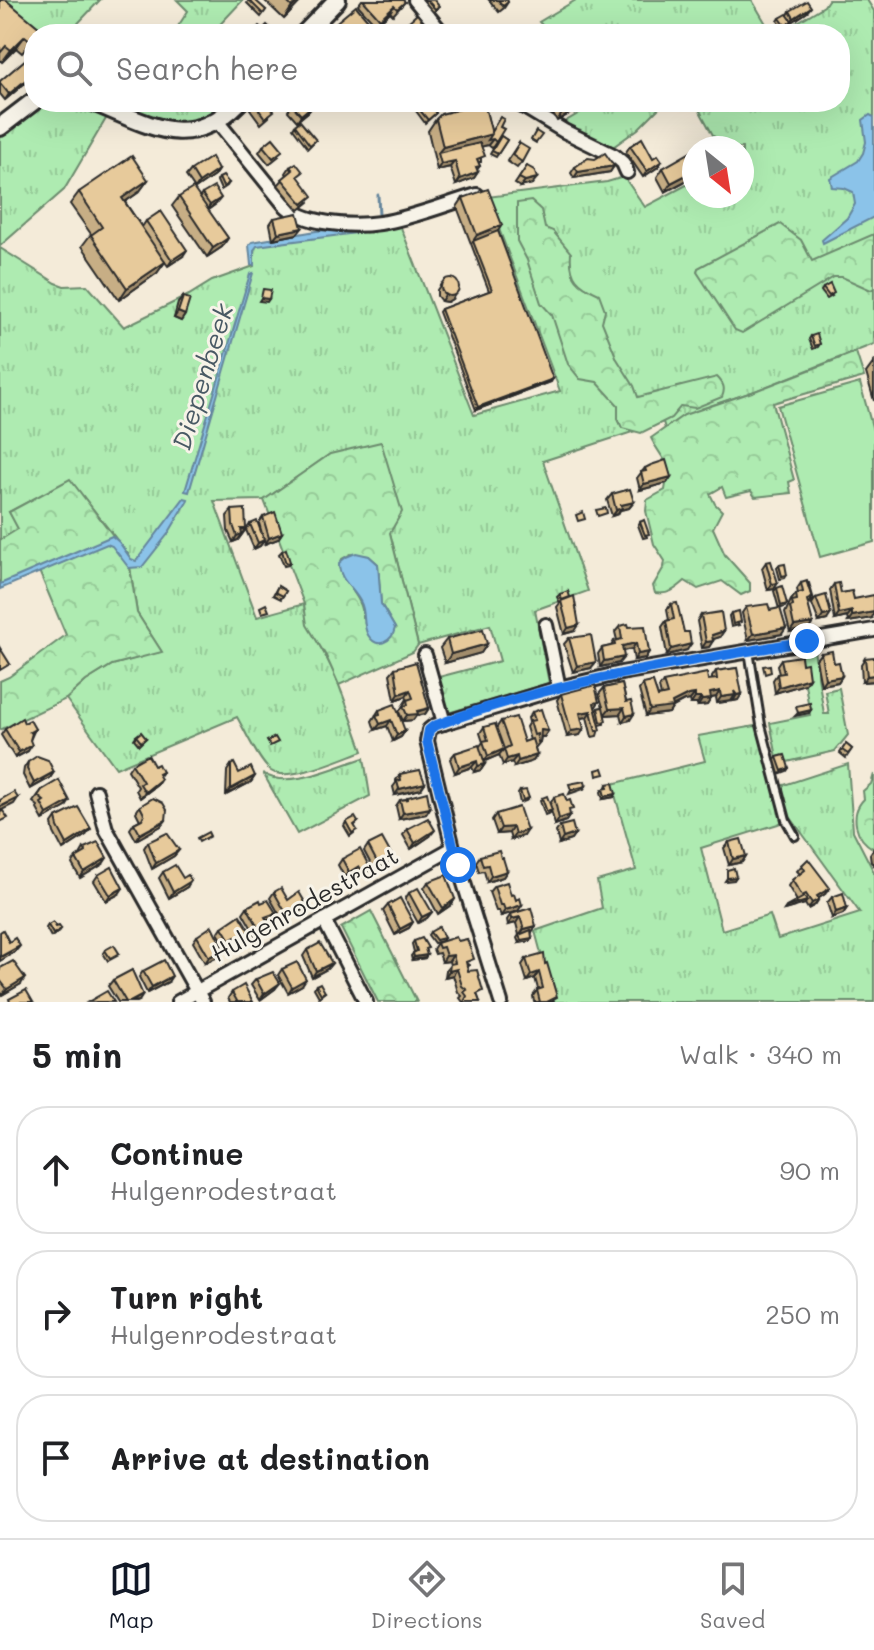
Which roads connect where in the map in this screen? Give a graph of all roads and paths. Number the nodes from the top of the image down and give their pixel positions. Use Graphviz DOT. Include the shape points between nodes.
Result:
graph roads {
  1 [pos="337,0"];
  2 [pos="415,0"];
  3 [pos="314,24"];
  4 [pos="435,24"];
  5 [pos="24,109"];
  6 [pos="120,112"];
  7 [pos="227,112"];
  8 [pos="533,112"];
  9 [pos="217,121"];
  10 [pos="0,127"];
  11 [pos="627,172"];
  12 [pos="484,193"];
  13 [pos="546,625"];
  14 [pos="874,630"];
  15 [pos="749,651"];
  16 [pos="425,655"];
  17 [pos="559,688"];
  18 [pos="444,723"];
  19 [pos="96,792"];
  20 [pos="795,836"];
  21 [pos="453,848"];
  22 [pos="324,920"];
  23 [pos="200,996"];
  24 [pos="178,1002"];
  25 [pos="366,1002"];
  26 [pos="501,1002"];
  1 -- 3 [label="street"];
  2 -- 4 [label="street"];
  5 -- 10 [label="street"];
  6 -- 9 [label="street" via="172,131 194,131"];
  7 -- 9 [label="street"];
  8 -- 11 [label="street" via="615,156"];
  9 -- 12 [label="street" via="284,204 303,217 380,223"];
  13 -- 17 [label="street"];
  14 -- 15 [label="street"];
  15 -- 17 [label="street"];
  15 -- 20 [label="lane" via="761,725"];
  16 -- 18 [label="street"];
  17 -- 18 [label="street"];
  18 -- 21 [label="street" via="429,730 427,741"];
  19 -- 23 [label="street" via="106,829"];
  21 -- 22 [label="street, Hulgenrodestraat"];
  21 -- 26 [label="street"];
  22 -- 23 [label="street, Hulgenrodestraat"];
  22 -- 25 [label="street"];
  23 -- 24 [label="street, Hulgenrodestraat"];
}
